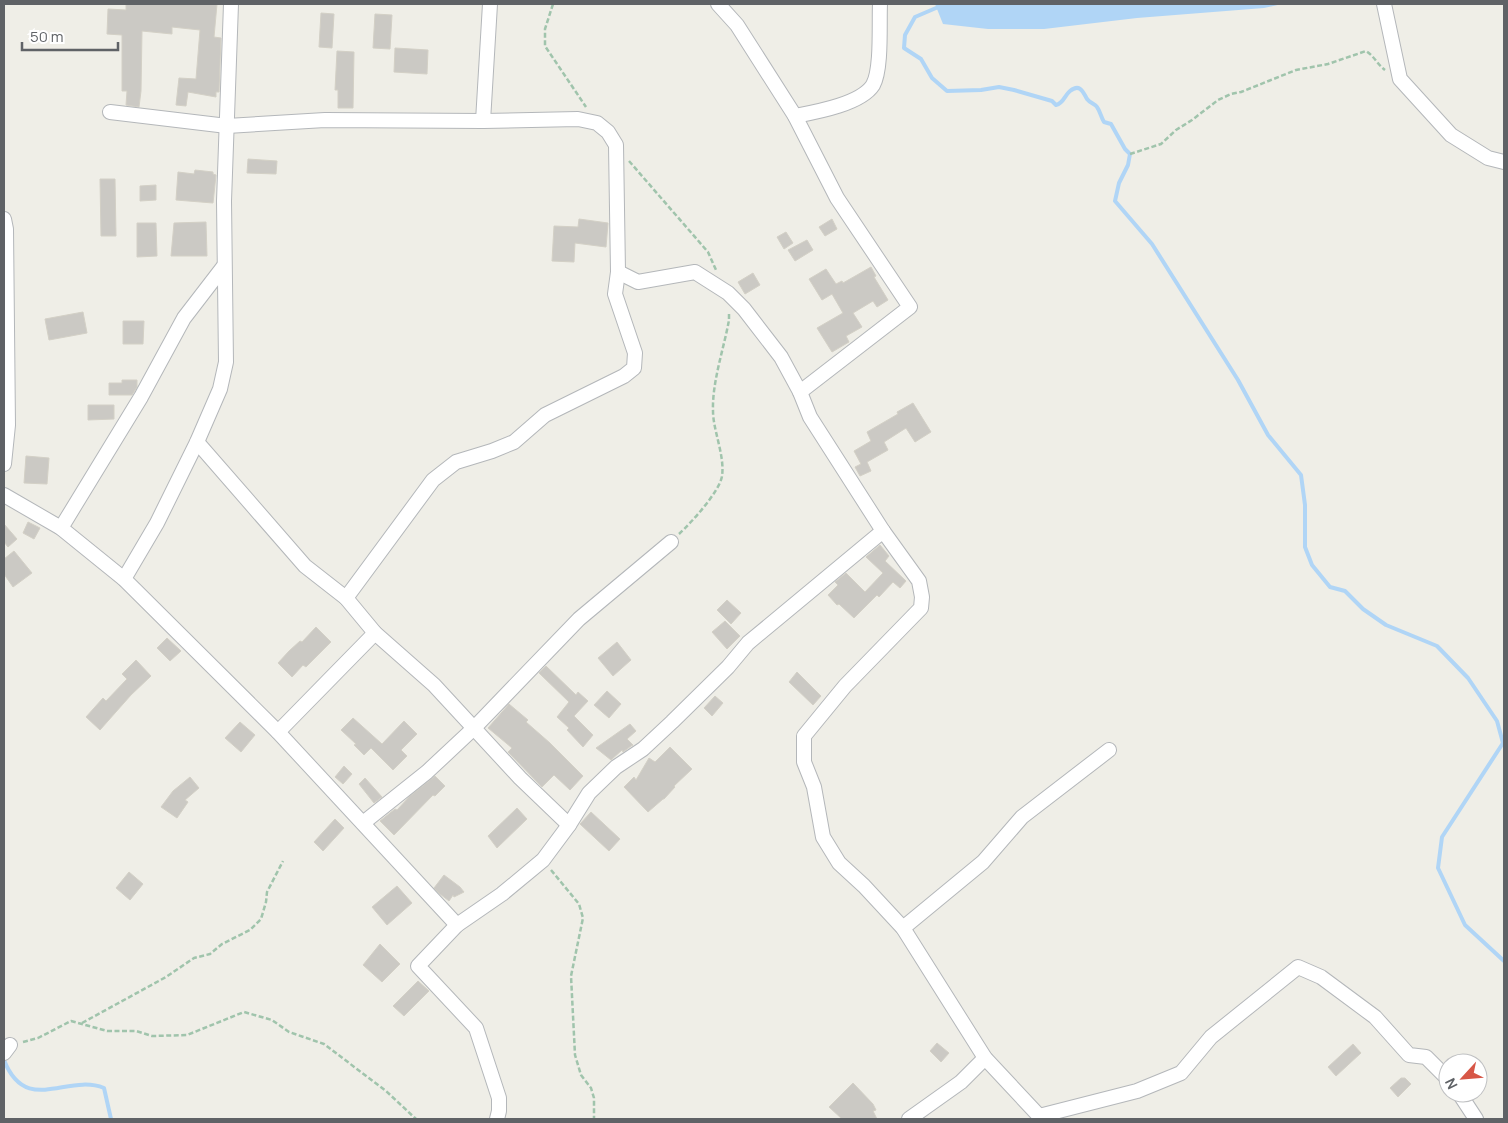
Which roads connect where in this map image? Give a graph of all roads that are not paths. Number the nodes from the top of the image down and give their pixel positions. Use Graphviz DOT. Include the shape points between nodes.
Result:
graph roads {
  1 [pos="231,4"];
  2 [pos="490,4"];
  3 [pos="718,4"];
  4 [pos="880,4"];
  5 [pos="1384,4"];
  6 [pos="110,112"];
  7 [pos="795,116"];
  8 [pos="483,121"];
  9 [pos="227,126"];
  10 [pos="1504,162"];
  11 [pos="4,220"];
  12 [pos="224,266"];
  13 [pos="618,272"];
  14 [pos="800,392"];
  15 [pos="197,442"];
  16 [pos="4,464"];
  17 [pos="4,495"];
  18 [pos="60,528"];
  19 [pos="883,531"];
  20 [pos="671,542"];
  21 [pos="124,579"];
  22 [pos="346,598"];
  23 [pos="375,633"];
  24 [pos="474,728"];
  25 [pos="278,732"];
  26 [pos="1109,750"];
  27 [pos="363,823"];
  28 [pos="569,825"];
  29 [pos="457,925"];
  30 [pos="903,928"];
  31 [pos="985,1058"];
  32 [pos="1438,1069"];
  33 [pos="1466,1103"];
  34 [pos="1041,1118"];
  35 [pos="497,1119"];
  36 [pos="909,1119"];
  37 [pos="1476,1119"];
  1 -- 9 [label="street"];
  2 -- 8 [label="street"];
  3 -- 7 [label="street" via="737,25"];
  4 -- 7 [label="street" via="877,71 873,84 855,99"];
  5 -- 10 [label="street" via="1400,79 1451,135 1488,158"];
  6 -- 9 [label="street"];
  7 -- 14 [label="street" via="837,198 910,307"];
  8 -- 9 [label="street" via="325,120"];
  8 -- 13 [label="street" via="578,119 596,123 608,132 616,145"];
  9 -- 12 [label="street"];
  11 -- 16 [label="street" via="8,425"];
  12 -- 15 [label="street" via="226,362 220,389"];
  12 -- 18 [label="street" via="184,318 141,397"];
  13 -- 14 [label="street" via="638,282 695,272 728,293 781,356"];
  13 -- 22 [label="street" via="615,294 635,353 634,368 544,415 514,442 456,462 432,480"];
  14 -- 19 [label="street" via="810,417"];
  15 -- 21 [label="street" via="157,524"];
  15 -- 22 [label="street" via="305,566"];
  17 -- 18 [label="street"];
  18 -- 21 [label="street"];
  19 -- 28 [label="street" via="748,643 672,722 643,749 616,767 589,794"];
  19 -- 30 [label="street" via="920,581 921,608 845,686 804,736 804,762 814,787 823,837 838,863"];
  20 -- 24 [label="street" via="579,619"];
  21 -- 25 [label="street"];
  22 -- 23 [label="street"];
  23 -- 24 [label="street" via="434,685"];
  23 -- 25 [label="street"];
  24 -- 27 [label="street" via="427,772"];
  24 -- 28 [label="street"];
  25 -- 27 [label="street"];
  26 -- 30 [label="street" via="1022,817 983,862"];
  27 -- 29 [label="street"];
  28 -- 29 [label="street" via="542,860 502,894"];
  29 -- 35 [label="street" via="418,966 476,1028 499,1098"];
  30 -- 31 [label="street"];
  31 -- 34 [label="street"];
  31 -- 36 [label="street" via="960,1082"];
  32 -- 34 [label="street" via="1426,1057 1410,1055 1375,1017 1321,977 1298,967 1211,1037 1181,1073 1137,1091"];
  33 -- 37 [label="street"];
}
